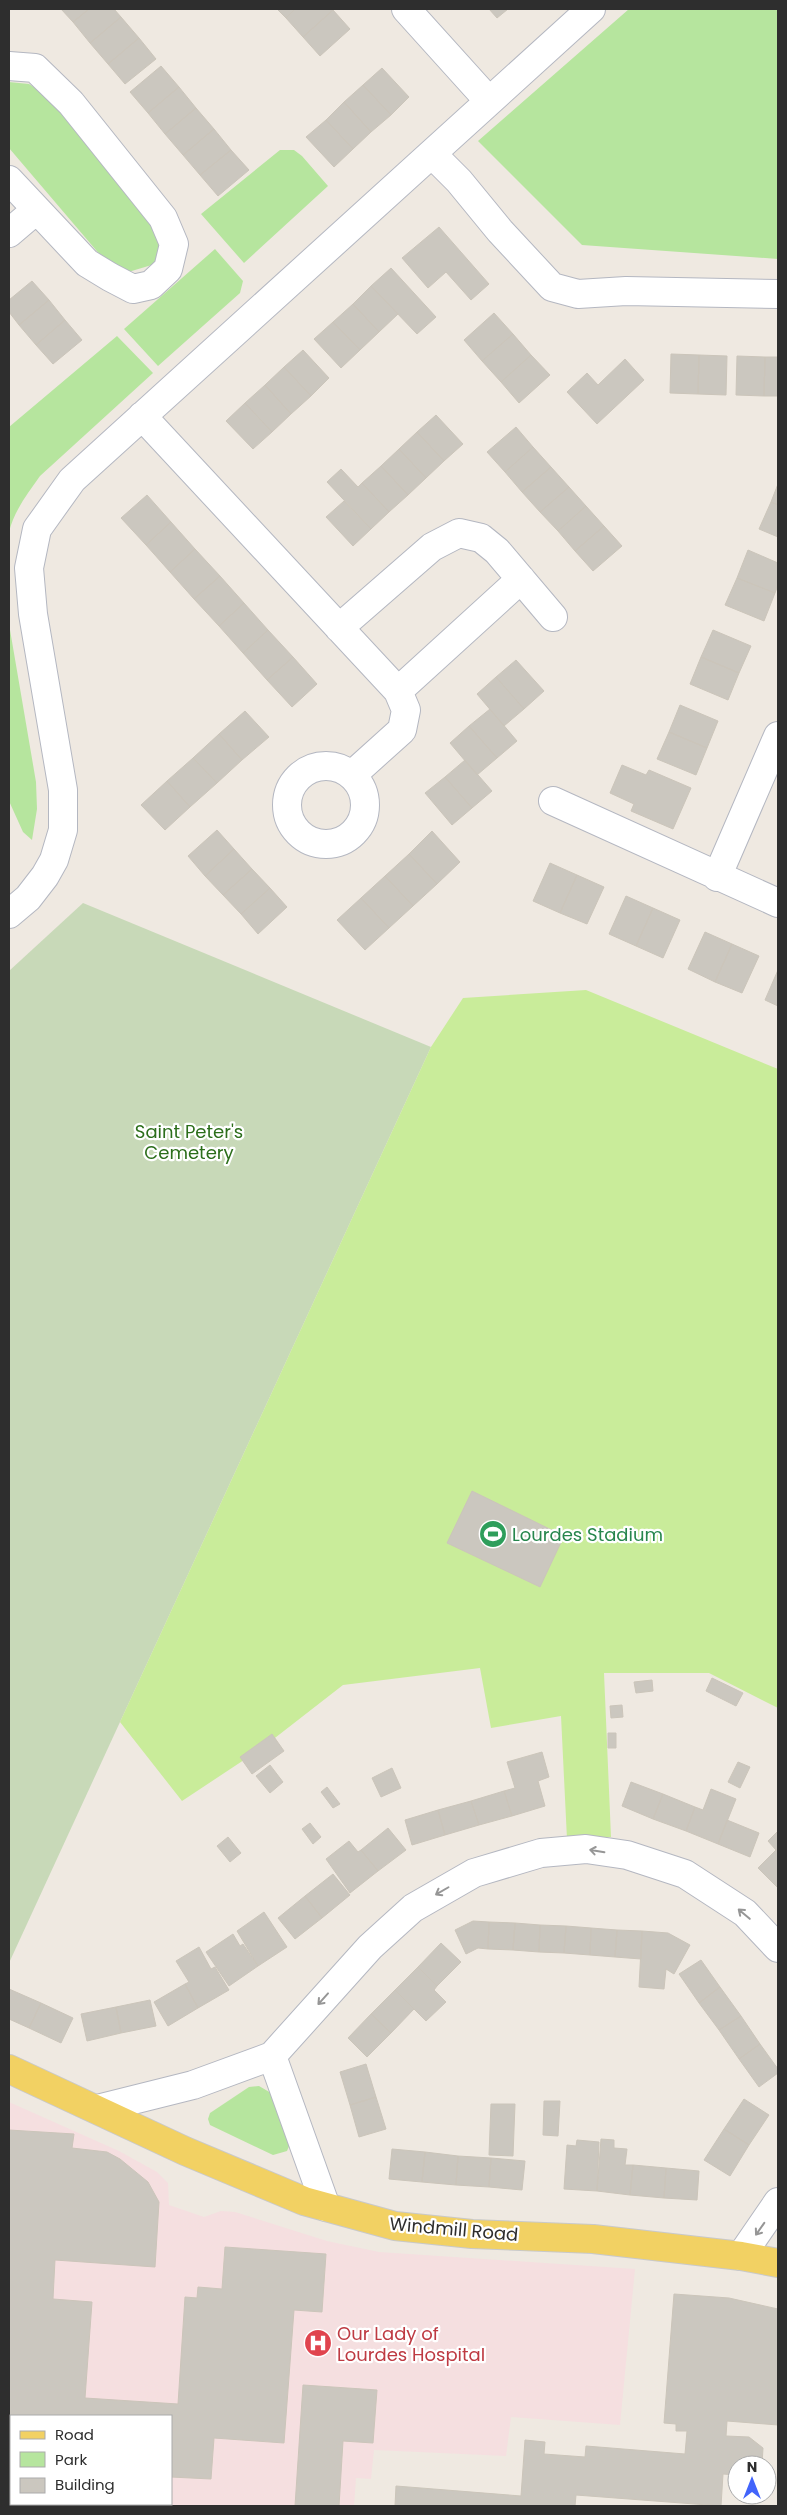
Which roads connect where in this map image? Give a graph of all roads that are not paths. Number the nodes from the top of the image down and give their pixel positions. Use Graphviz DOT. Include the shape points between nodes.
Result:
graph roads {
  1 [pos="406,9"];
  2 [pos="591,9"];
  3 [pos="9,66"];
  4 [pos="489,101"];
  5 [pos="432,154"];
  6 [pos="9,180"];
  7 [pos="36,210"];
  8 [pos="9,234"];
  9 [pos="778,294"];
  10 [pos="142,416"];
  11 [pos="520,578"];
  12 [pos="553,616"];
  13 [pos="339,628"];
  14 [pos="398,691"];
  15 [pos="778,736"];
  16 [pos="352,775"];
  17 [pos="553,801"];
  18 [pos="717,877"];
  19 [pos="778,903"];
  20 [pos="9,914"];
  21 [pos="778,1948"];
  22 [pos="272,2056"];
  23 [pos="9,2069"];
  24 [pos="97,2109"];
  25 [pos="778,2202"];
  26 [pos="326,2207"];
  27 [pos="741,2256"];
  28 [pos="778,2263"];
  1 -- 4 [label="street"];
  2 -- 4 [label="street"];
  3 -- 7 [label="street" via="35,68 59,91 163,218 174,244 168,269 152,285 133,289 87,262"];
  4 -- 5 [label="street"];
  5 -- 9 [label="street" via="552,287 578,294 626,291"];
  5 -- 10 [label="street"];
  6 -- 7 [label="street"];
  7 -- 8 [label="street"];
  10 -- 13 [label="street"];
  10 -- 20 [label="street" via="72,480 37,529 30,568 33,614 63,790 63,830 54,860 45,876 28,898"];
  11 -- 12 [label="street"];
  11 -- 13 [label="street" via="481,538 459,533 432,547"];
  11 -- 14 [label="street"];
  13 -- 14 [label="street"];
  14 -- 16 [label="street" via="406,710 402,730"];
  15 -- 18 [label="street"];
  17 -- 18 [label="street"];
  18 -- 19 [label="street"];
  21 -- 22 [label="street, one-way" via="745,1913 684,1874 627,1856 586,1849 541,1853 474,1873 413,1908 370,1947"];
  22 -- 24 [label="street" via="194,2085"];
  22 -- 26 [label="street"];
  23 -- 24 [label="main road, Windmill Road"];
  24 -- 26 [label="main road, Windmill Road" via="207,2160 304,2201"];
  25 -- 27 [label="street, one-way"];
  26 -- 27 [label="main road, Windmill Road" via="395,2226 472,2234 593,2239"];
  27 -- 28 [label="main road, Windmill Road"];
}
